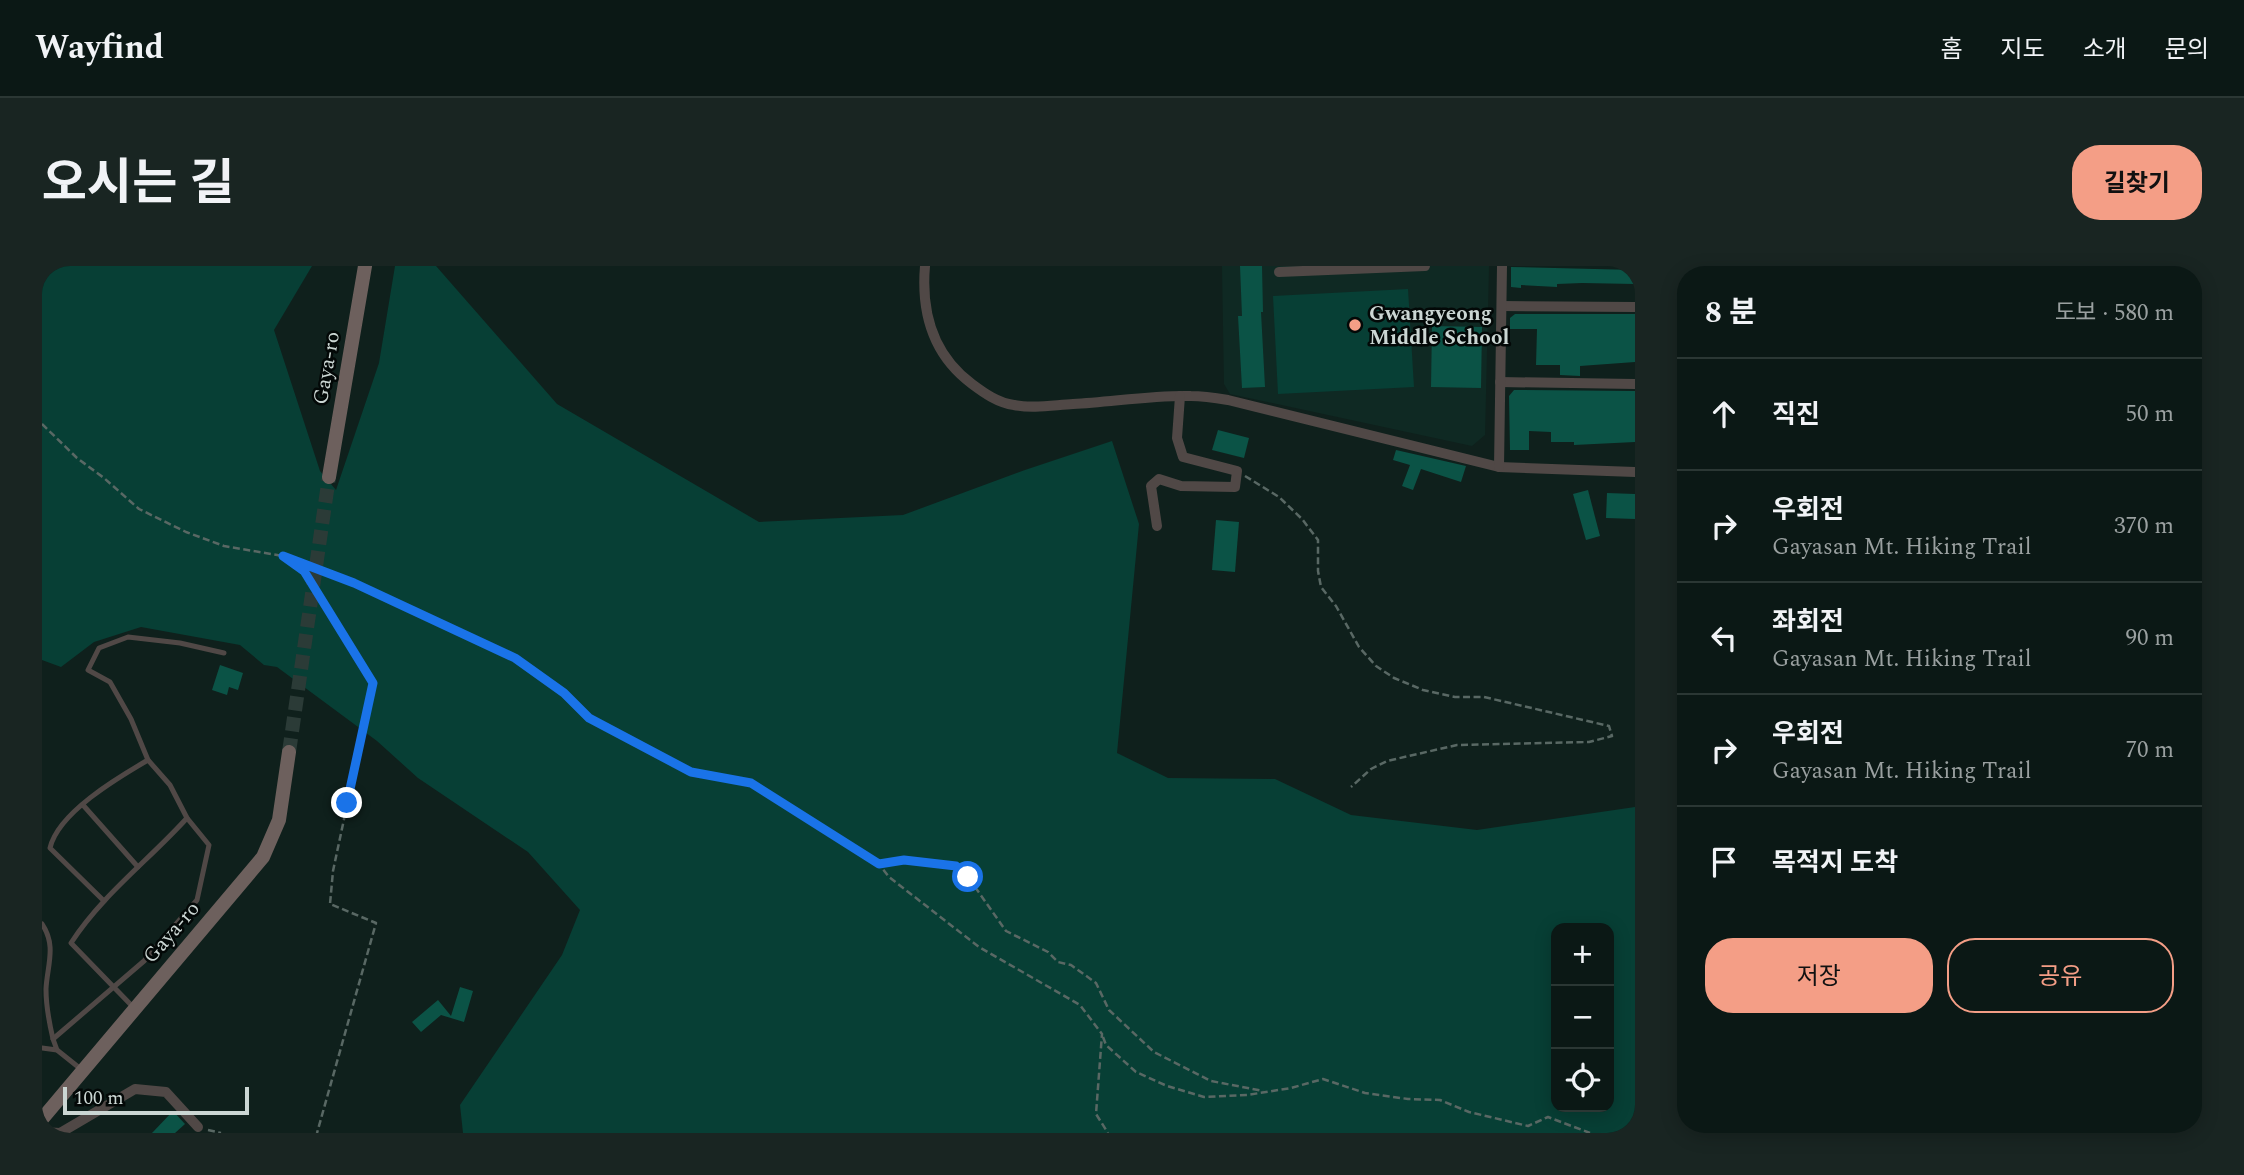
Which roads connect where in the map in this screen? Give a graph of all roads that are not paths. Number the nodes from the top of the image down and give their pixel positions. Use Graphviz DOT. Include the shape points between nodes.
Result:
graph roads {
  1 [pos="365,266"];
  2 [pos="925,266"];
  3 [pos="1425,266"];
  4 [pos="1502,266"];
  5 [pos="1279,272"];
  6 [pos="1502,306"];
  7 [pos="1635,307"];
  8 [pos="1500,382"];
  9 [pos="1635,384"];
  10 [pos="1180,396"];
  11 [pos="1499,467"];
  12 [pos="1635,472"];
  13 [pos="329,477"];
  14 [pos="1157,526"];
  15 [pos="224,653"];
  16 [pos="289,752"];
  17 [pos="148,760"];
  18 [pos="83,805"];
  19 [pos="187,818"];
  20 [pos="138,867"];
  21 [pos="104,901"];
  22 [pos="42,923"];
  23 [pos="114,988"];
  24 [pos="134,1008"];
  25 [pos="53,1039"];
  26 [pos="42,1048"];
  27 [pos="57,1050"];
  28 [pos="82,1070"];
  29 [pos="42,1119"];
  30 [pos="198,1127"];
  31 [pos="42,1132"];
  1 -- 13 [label="street, Gaya-ro"];
  2 -- 10 [label="street" via="924,302 938,348 987,396 1014,405 1044,406"];
  3 -- 5 [label="street"];
  4 -- 6 [label="street"];
  6 -- 7 [label="street"];
  6 -- 8 [label="street"];
  8 -- 9 [label="street"];
  8 -- 11 [label="street"];
  10 -- 11 [label="street" via="1228,400"];
  10 -- 14 [label="street" via="1177,438 1183,457 1237,471 1235,487 1181,486 1159,479 1151,486"];
  11 -- 12 [label="street"];
  15 -- 17 [label="lane" via="180,642 128,637 99,648 88,670 110,682"];
  16 -- 24 [label="street, Gaya-ro" via="279,820 263,858"];
  17 -- 18 [label="lane"];
  17 -- 19 [label="lane" via="170,785"];
  18 -- 20 [label="lane"];
  18 -- 21 [label="lane" via="53,834 50,848"];
  19 -- 20 [label="lane"];
  19 -- 23 [label="lane" via="209,845 197,900"];
  20 -- 21 [label="lane"];
  21 -- 23 [label="lane" via="71,943"];
  22 -- 25 [label="lane" via="52,957 46,1014"];
  23 -- 24 [label="lane"];
  23 -- 25 [label="lane"];
  24 -- 28 [label="street, Gaya-ro"];
  25 -- 27 [label="lane"];
  26 -- 27 [label="lane"];
  27 -- 28 [label="lane"];
  28 -- 29 [label="street, Gaya-ro"];
  30 -- 31 [label="street" via="166,1092 135,1089 60,1133"];
}
